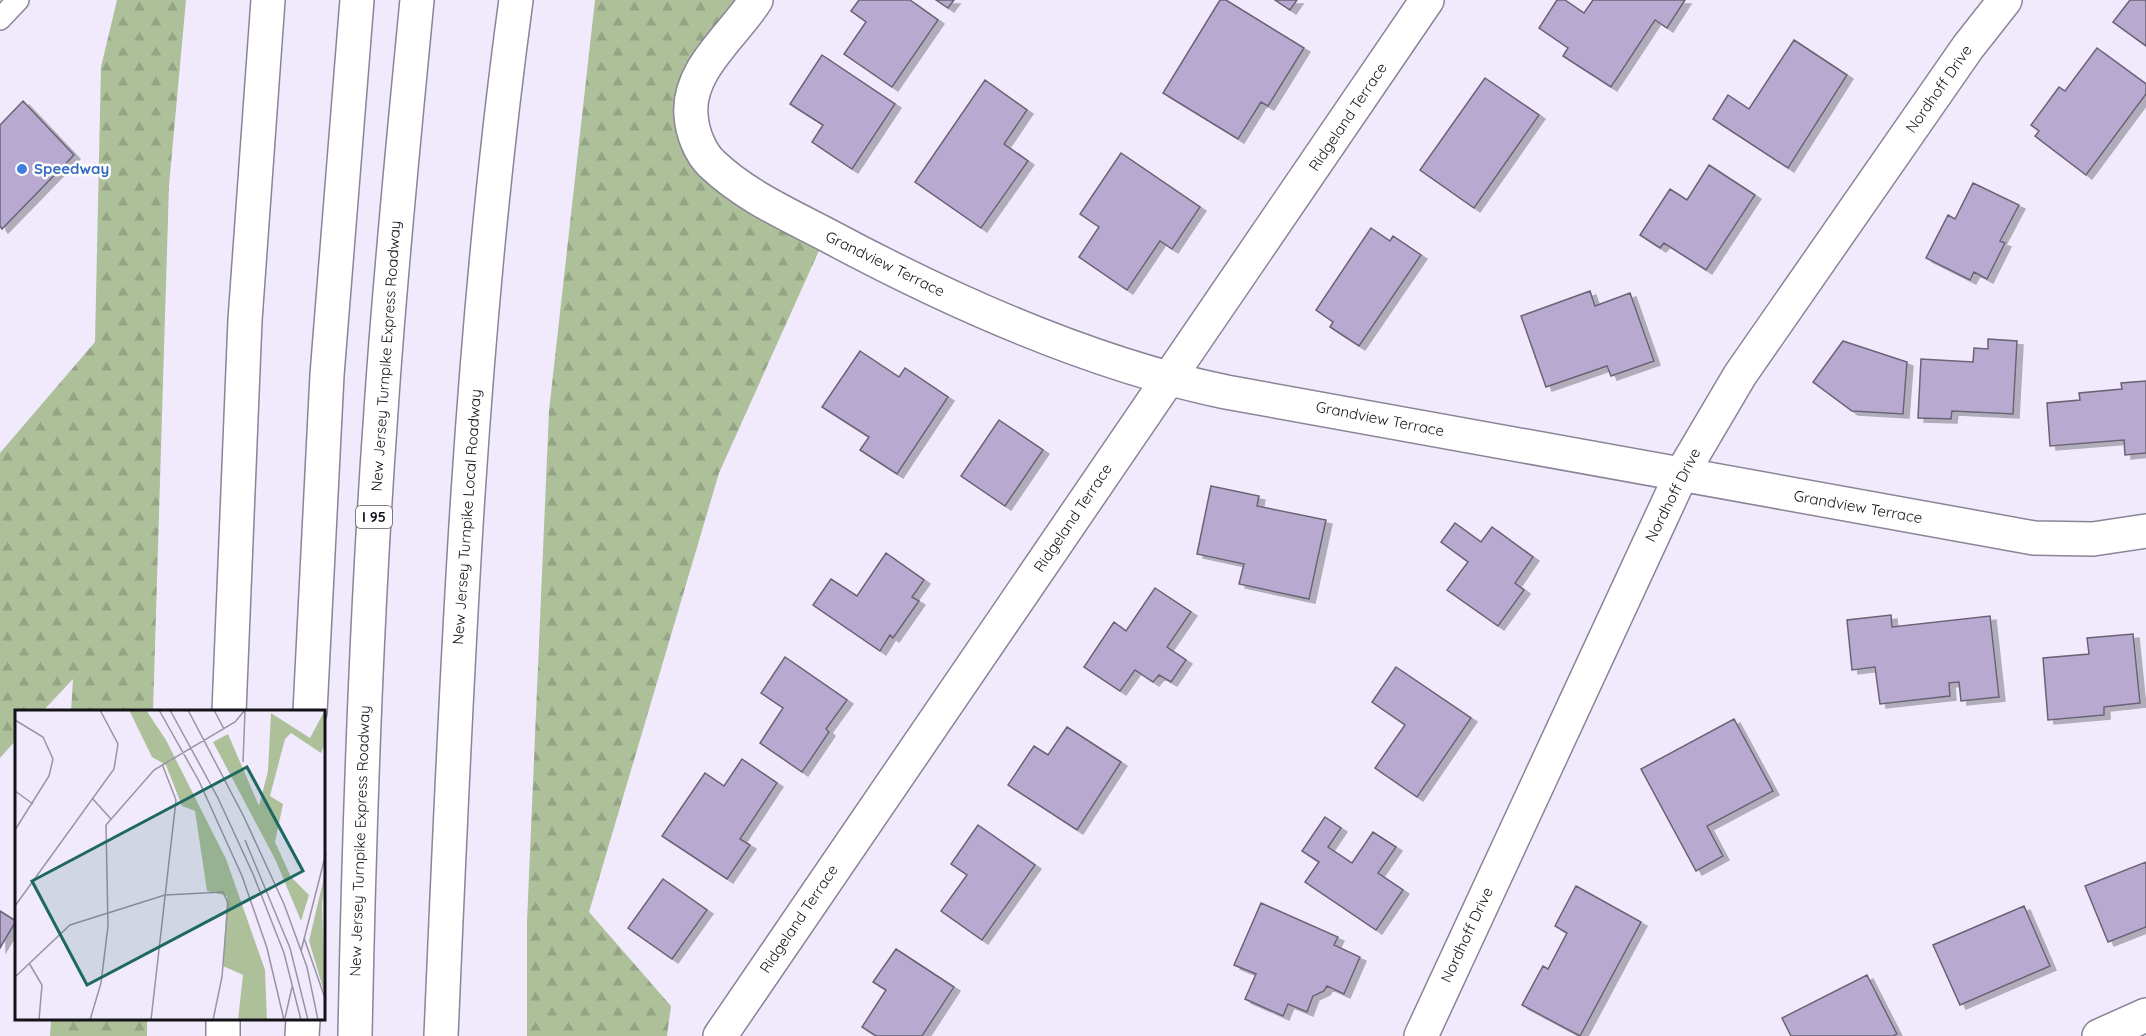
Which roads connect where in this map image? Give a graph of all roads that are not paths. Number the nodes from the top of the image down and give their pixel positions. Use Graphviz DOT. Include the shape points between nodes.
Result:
graph roads {
  1 [pos="18,0"];
  2 [pos="357,0"];
  3 [pos="417,0"];
  4 [pos="516,0"];
  5 [pos="756,0"];
  6 [pos="1427,0"];
  7 [pos="2005,0"];
  8 [pos="267,1"];
  9 [pos="0,19"];
  10 [pos="1167,380"];
  11 [pos="1680,475"];
  12 [pos="2146,531"];
  13 [pos="229,710"];
  14 [pos="310,710"];
  15 [pos="2146,1015"];
  16 [pos="303,1021"];
  17 [pos="302,1036"];
  18 [pos="356,1036"];
  19 [pos="441,1036"];
  20 [pos="720,1036"];
  21 [pos="1421,1036"];
  22 [pos="2099,1036"];
  1 -- 9 [label="lane"];
  2 -- 14 [label="main road" via="327,375"];
  3 -- 18 [label="main road, New Jersey Turnpike Express Roadway / I 95" via="388,311 370,578"];
  4 -- 19 [label="main road, New Jersey Turnpike Local Roadway" via="489,230 474,415 455,698"];
  5 -- 10 [label="main road, Grandview Terrace" via="695,84 690,114 697,141 710,163 786,213 912,280"];
  6 -- 10 [label="main road, Ridgeland Terrace"];
  7 -- 11 [label="main road, Nordhoff Drive" via="1968,47 1740,375"];
  8 -- 13 [label="main road" via="246,308"];
  10 -- 11 [label="main road, Grandview Terrace"];
  10 -- 20 [label="main road, Ridgeland Terrace"];
  11 -- 12 [label="main road, Grandview Terrace" via="2034,538 2093,539"];
  11 -- 21 [label="main road, Nordhoff Drive"];
  15 -- 22 [label="main road"];
  16 -- 17 [label="main road"];
}
